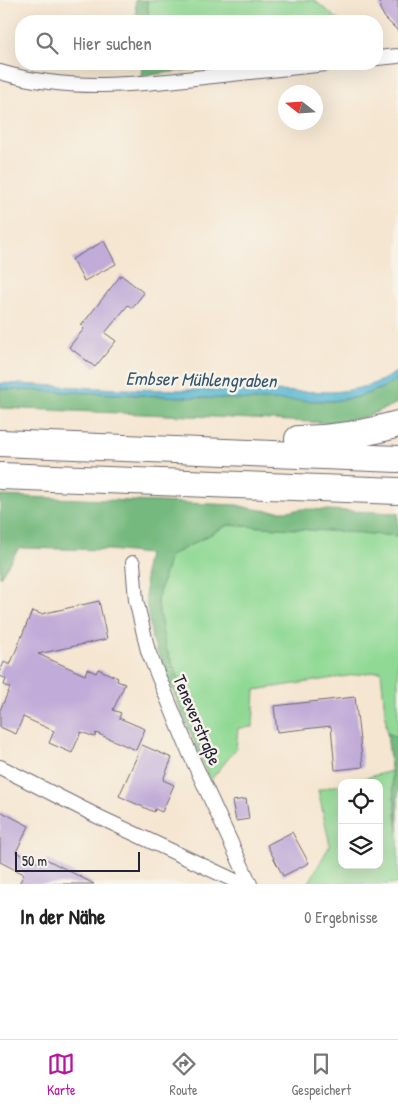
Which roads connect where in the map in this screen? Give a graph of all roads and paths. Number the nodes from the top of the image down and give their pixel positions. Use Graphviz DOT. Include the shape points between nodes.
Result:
graph roads {
  1 [pos="398,56"];
  2 [pos="383,57"];
  3 [pos="271,70"];
  4 [pos="0,72"];
  5 [pos="398,424"];
  6 [pos="0,443"];
  7 [pos="200,451"];
  8 [pos="398,459"];
  9 [pos="0,476"];
  10 [pos="398,491"];
  11 [pos="133,563"];
  12 [pos="0,767"];
  13 [pos="242,884"];
  14 [pos="250,884"];
  1 -- 2 [label="street"];
  3 -- 4 [label="street" via="105,86 65,84"];
  5 -- 7 [label="highway" via="374,432 332,438 228,438"];
  6 -- 7 [label="highway"];
  7 -- 8 [label="highway"];
  9 -- 10 [label="highway"];
  11 -- 14 [label="street, Teneverstraße" via="136,600 148,651 190,754"];
  12 -- 13 [label="street"];
}
